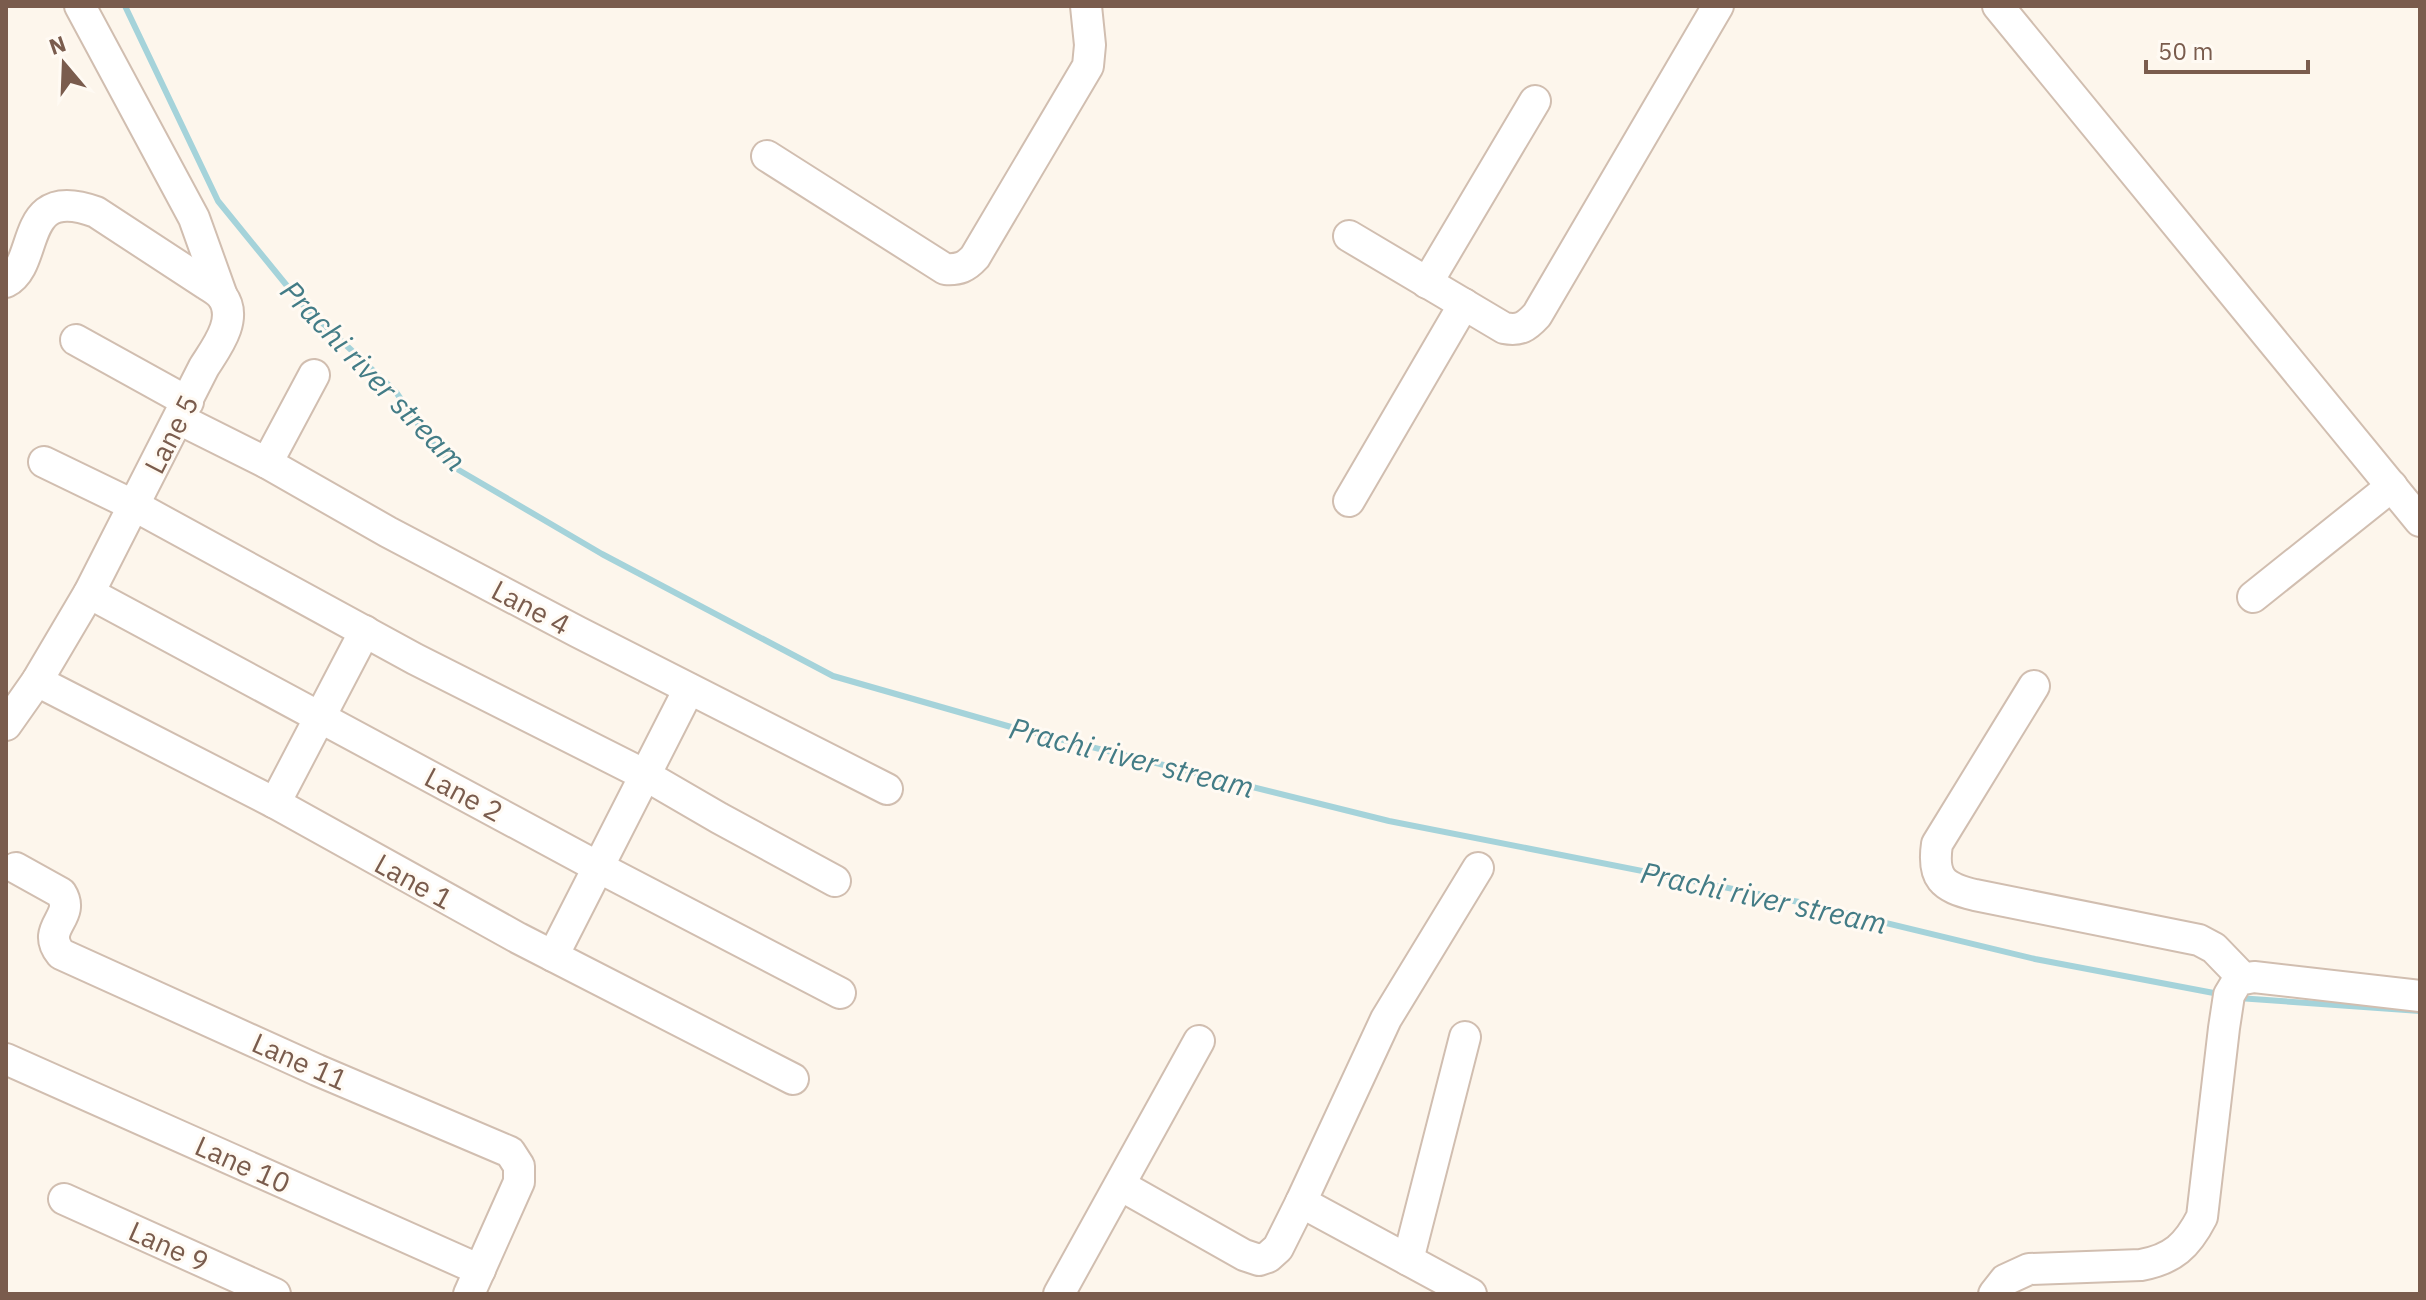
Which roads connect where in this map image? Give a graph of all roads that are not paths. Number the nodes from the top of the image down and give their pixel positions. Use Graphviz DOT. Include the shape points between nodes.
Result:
graph roads {
  1 [pos="80,6"];
  2 [pos="1086,6"];
  3 [pos="1718,6"];
  4 [pos="1998,6"];
  5 [pos="1535,101"];
  6 [pos="767,156"];
  7 [pos="1349,236"];
  8 [pos="6,282"];
  9 [pos="1427,283"];
  10 [pos="222,296"];
  11 [pos="1464,304"];
  12 [pos="76,340"];
  13 [pos="314,375"];
  14 [pos="184,410"];
  15 [pos="44,462"];
  16 [pos="267,463"];
  17 [pos="2392,486"];
  18 [pos="1349,501"];
  19 [pos="135,506"];
  20 [pos="2420,521"];
  21 [pos="89,593"];
  22 [pos="2253,597"];
  23 [pos="365,631"];
  24 [pos="37,681"];
  25 [pos="2034,686"];
  26 [pos="689,689"];
  27 [pos="320,717"];
  28 [pos="6,725"];
  29 [pos="645,775"];
  30 [pos="887,789"];
  31 [pos="275,803"];
  32 [pos="598,867"];
  33 [pos="16,868"];
  34 [pos="1478,868"];
  35 [pos="835,881"];
  36 [pos="553,956"];
  37 [pos="2240,979"];
  38 [pos="840,993"];
  39 [pos="2420,996"];
  40 [pos="1465,1037"];
  41 [pos="1199,1041"];
  42 [pos="6,1059"];
  43 [pos="793,1079"];
  44 [pos="1120,1185"];
  45 [pos="64,1199"];
  46 [pos="1301,1202"];
  47 [pos="1408,1260"];
  48 [pos="477,1286"];
  49 [pos="275,1294"];
  50 [pos="1059,1294"];
  51 [pos="1471,1294"];
  52 [pos="1994,1294"];
  1 -- 10 [label="street, Lane 5" via="194,218"];
  2 -- 6 [label="street" via="1088,66 967,266 945,269"];
  3 -- 11 [label="street" via="1537,315 1517,330"];
  4 -- 17 [label="street"];
  5 -- 9 [label="street"];
  7 -- 9 [label="street"];
  8 -- 10 [label="street" via="17,275 38,222 66,206 96,212"];
  9 -- 11 [label="street"];
  10 -- 14 [label="street, Lane 5" via="226,326"];
  11 -- 18 [label="street"];
  12 -- 14 [label="street, Lane 4"];
  13 -- 16 [label="street"];
  14 -- 16 [label="street, Lane 4"];
  14 -- 19 [label="street, Lane 5"];
  15 -- 19 [label="street"];
  16 -- 26 [label="street, Lane 4"];
  17 -- 20 [label="street"];
  17 -- 22 [label="street"];
  19 -- 21 [label="street, Lane 5"];
  19 -- 23 [label="street"];
  21 -- 24 [label="street, Lane 5"];
  21 -- 27 [label="street, Lane 2"];
  23 -- 27 [label="street"];
  23 -- 29 [label="street"];
  24 -- 28 [label="street, Lane 5"];
  24 -- 31 [label="street, Lane 1"];
  25 -- 37 [label="street" via="1937,844 1936,870 1943,882 1975,895 2199,940 2214,948"];
  26 -- 29 [label="street"];
  26 -- 30 [label="street, Lane 4"];
  27 -- 31 [label="street"];
  27 -- 32 [label="street, Lane 2"];
  29 -- 32 [label="street"];
  29 -- 35 [label="street"];
  31 -- 36 [label="street, Lane 1"];
  32 -- 36 [label="street"];
  32 -- 38 [label="street, Lane 2"];
  33 -- 48 [label="street, Lane 11" via="65,900 53,934 61,954 510,1152 519,1166 519,1182"];
  34 -- 46 [label="street" via="1386,1019"];
  36 -- 43 [label="street, Lane 1"];
  37 -- 39 [label="street"];
  37 -- 52 [label="street" via="2229,995 2202,1217 2193,1235 2177,1252 2155,1263 2029,1269 2005,1280"];
  40 -- 47 [label="street"];
  41 -- 44 [label="street"];
  42 -- 48 [label="street, Lane 10"];
  44 -- 46 [label="street" via="1259,1260 1278,1248"];
  44 -- 50 [label="street"];
  45 -- 49 [label="street, Lane 9"];
  46 -- 47 [label="street"];
  47 -- 51 [label="street"];
}
